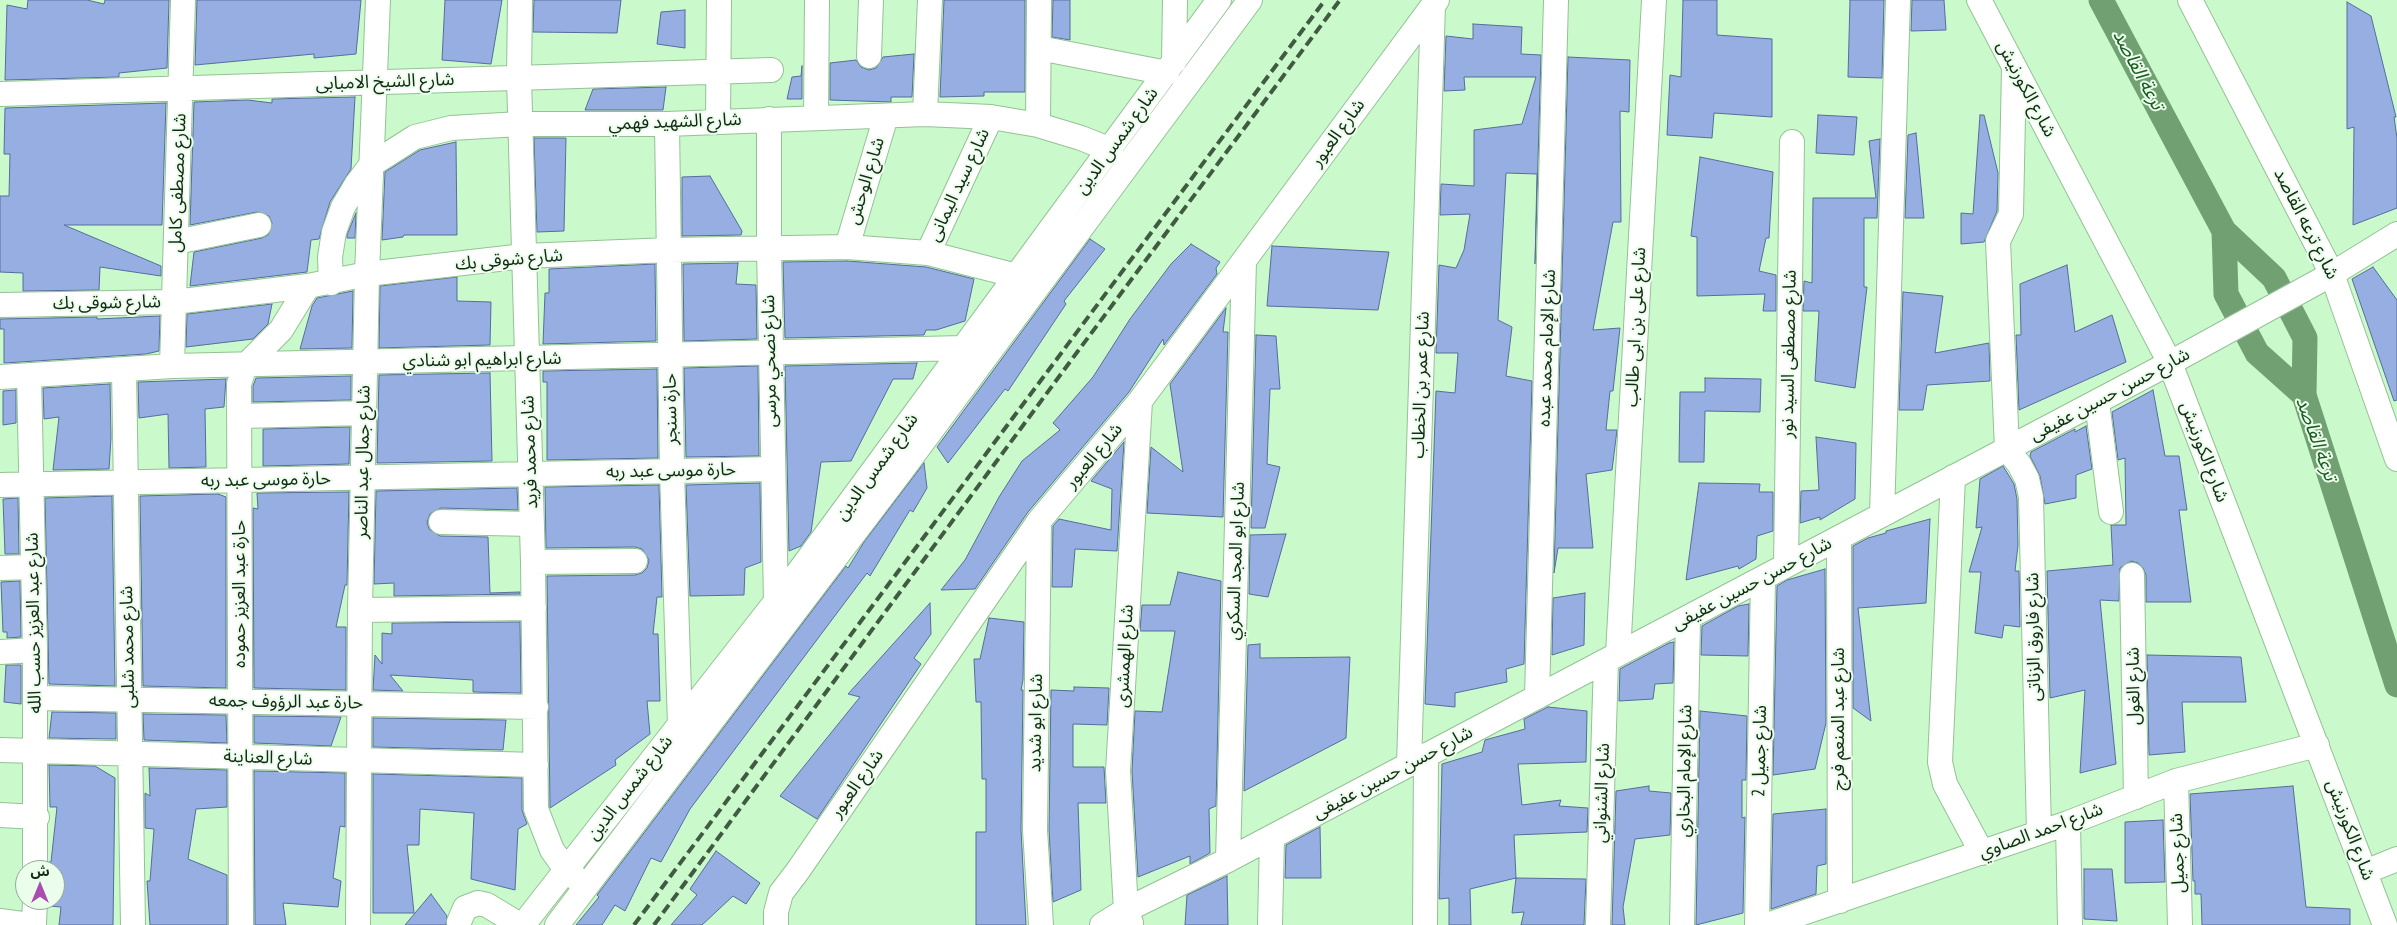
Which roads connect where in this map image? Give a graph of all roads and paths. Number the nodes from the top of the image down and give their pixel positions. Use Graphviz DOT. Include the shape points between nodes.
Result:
graph roads {
  1 [pos="183,0"];
  2 [pos="378,0"];
  3 [pos="520,0"];
  4 [pos="719,0"];
  5 [pos="817,0"];
  6 [pos="871,0"];
  7 [pos="930,0"];
  8 [pos="1039,0"];
  9 [pos="1175,0"];
  10 [pos="1219,0"];
  11 [pos="1250,0"];
  12 [pos="1556,0"];
  13 [pos="1654,0"];
  14 [pos="1898,0"];
  15 [pos="1978,0"];
  16 [pos="2190,0"];
  17 [pos="1435,3"];
  18 [pos="1039,48"];
  19 [pos="869,56"];
  20 [pos="2014,66"];
  21 [pos="1170,67"];
  22 [pos="771,70"];
  23 [pos="718,72"];
  24 [pos="519,78"];
  25 [pos="375,82"];
  26 [pos="180,88"];
  27 [pos="0,94"];
  28 [pos="925,114"];
  29 [pos="886,116"];
  30 [pos="816,117"];
  31 [pos="991,117"];
  32 [pos="769,119"];
  33 [pos="718,122"];
  34 [pos="520,124"];
  35 [pos="667,124"];
  36 [pos="1038,125"];
  37 [pos="1792,142"];
  38 [pos="1110,150"];
  39 [pos="371,165"];
  40 [pos="259,225"];
  41 [pos="2397,234"];
  42 [pos="176,242"];
  43 [pos="847,247"];
  44 [pos="769,248"];
  45 [pos="669,250"];
  46 [pos="928,254"];
  47 [pos="524,256"];
  48 [pos="1244,261"];
  49 [pos="367,274"];
  50 [pos="2332,274"];
  51 [pos="1018,276"];
  52 [pos="319,284"];
  53 [pos="174,302"];
  54 [pos="0,305"];
  55 [pos="964,348"];
  56 [pos="770,353"];
  57 [pos="671,356"];
  58 [pos="527,360"];
  59 [pos="365,362"];
  60 [pos="2170,363"];
  61 [pos="172,366"];
  62 [pos="245,366"];
  63 [pos="124,370"];
  64 [pos="29,376"];
  65 [pos="0,377"];
  66 [pos="1140,401"];
  67 [pos="2097,402"];
  68 [pos="364,413"];
  69 [pos="240,416"];
  70 [pos="2007,449"];
  71 [pos="2397,458"];
  72 [pos="772,469"];
  73 [pos="672,471"];
  74 [pos="530,474"];
  75 [pos="1953,477"];
  76 [pos="363,478"];
  77 [pos="240,480"];
  78 [pos="125,482"];
  79 [pos="31,484"];
  80 [pos="0,485"];
  81 [pos="2111,512"];
  82 [pos="1882,515"];
  83 [pos="1039,521"];
  84 [pos="441,522"];
  85 [pos="532,524"];
  86 [pos="1839,538"];
  87 [pos="635,561"];
  88 [pos="533,562"];
  89 [pos="1786,565"];
  90 [pos="33,567"];
  91 [pos="0,568"];
  92 [pos="2132,575"];
  93 [pos="1763,578"];
  94 [pos="776,602"];
  95 [pos="534,608"];
  96 [pos="360,610"];
  97 [pos="1688,618"];
  98 [pos="35,650"];
  99 [pos="0,652"];
  100 [pos="1612,657"];
  101 [pos="1537,697"];
  102 [pos="36,698"];
  103 [pos="129,699"];
  104 [pos="240,701"];
  105 [pos="360,704"];
  106 [pos="536,707"];
  107 [pos="680,725"];
  108 [pos="2317,745"];
  109 [pos="0,750"];
  110 [pos="37,751"];
  111 [pos="130,754"];
  112 [pos="240,757"];
  113 [pos="359,760"];
  114 [pos="1417,760"];
  115 [pos="536,765"];
  116 [pos="2176,781"];
  117 [pos="2136,797"];
  118 [pos="0,815"];
  119 [pos="37,817"];
  120 [pos="2068,823"];
  121 [pos="2038,832"];
  122 [pos="1272,837"];
  123 [pos="1982,852"];
  124 [pos="2397,859"];
  125 [pos="36,860"];
  126 [pos="1228,860"];
  127 [pos="566,870"];
  128 [pos="2365,872"];
  129 [pos="586,888"];
  130 [pos="35,910"];
  131 [pos="1832,910"];
  132 [pos="1129,918"];
  133 [pos="0,921"];
  134 [pos="459,922"];
  135 [pos="30,925"];
  136 [pos="34,925"];
  137 [pos="132,925"];
  138 [pos="241,925"];
  139 [pos="358,925"];
  140 [pos="522,925"];
  141 [pos="557,925"];
  142 [pos="776,925"];
  143 [pos="1041,925"];
  144 [pos="1102,925"];
  145 [pos="1270,925"];
  146 [pos="1425,925"];
  147 [pos="1598,925"];
  148 [pos="1682,925"];
  149 [pos="1757,925"];
  150 [pos="1767,925"];
  151 [pos="2070,925"];
  152 [pos="2180,925"];
  153 [pos="2385,925"];
  1 -- 26 [label="street, شارع مصطفى كامل"];
  2 -- 25 [label="street, شارع جمال عبد الناصر"];
  3 -- 24 [label="street, شارع محمد فريد"];
  4 -- 23 [label="street"];
  5 -- 30 [label="street"];
  6 -- 19 [label="street"];
  7 -- 28 [label="street"];
  8 -- 18 [label="street"];
  9 -- 21 [label="street"];
  10 -- 21 [label="street, شارع شمس الدين"];
  11 -- 129 [label="street, شارع شمس الدين" via="907,464"];
  12 -- 101 [label="street, شارع الإمام محمد عبده"];
  13 -- 100 [label="street, شارع على بن ابى طالب"];
  14 -- 82 [label="street"];
  15 -- 20 [label="street, شارع الكورنيش"];
  16 -- 50 [label="street, شارع ترعه القاصد"];
  17 -- 48 [label="street, شارع العبور"];
  17 -- 114 [label="street, شارع عمر بن الخطاب"];
  18 -- 21 [label="street"];
  18 -- 36 [label="street"];
  20 -- 60 [label="street, شارع الكورنيش"];
  20 -- 70 [label="street" via="2011,214 1998,241"];
  21 -- 38 [label="street, شارع شمس الدين"];
  22 -- 23 [label="street, شارع الشيخ الامبابى"];
  23 -- 24 [label="street, شارع الشيخ الامبابى"];
  23 -- 33 [label="street"];
  24 -- 25 [label="street, شارع الشيخ الامبابى"];
  24 -- 34 [label="street, شارع محمد فريد"];
  25 -- 26 [label="street, شارع الشيخ الامبابى"];
  25 -- 39 [label="street, شارع جمال عبد الناصر"];
  26 -- 27 [label="street, شارع الشيخ الامبابى"];
  26 -- 42 [label="street, شارع مصطفى كامل"];
  28 -- 29 [label="street, شارع الشهيد فهمي"];
  28 -- 31 [label="street, شارع الشهيد فهمي"];
  29 -- 30 [label="street, شارع الشهيد فهمي"];
  29 -- 43 [label="street, شارع الوحش"];
  30 -- 32 [label="street, شارع الشهيد فهمي"];
  31 -- 36 [label="street, شارع الشهيد فهمي"];
  31 -- 46 [label="street, شارع سيد اليمانى"];
  32 -- 33 [label="street, شارع الشهيد فهمي"];
  32 -- 44 [label="street, شارع نصحي مرسى"];
  33 -- 35 [label="street, شارع الشهيد فهمي"];
  34 -- 35 [label="street, شارع الشهيد فهمي"];
  34 -- 39 [label="street, شارع الشهيد فهمي" via="450,128 415,137"];
  34 -- 47 [label="street, شارع محمد فريد"];
  35 -- 45 [label="street, حارة سنجر"];
  36 -- 38 [label="street, شارع الشهيد فهمي"];
  37 -- 89 [label="street, شارع مصطفى السيد نور"];
  38 -- 51 [label="street, شارع شمس الدين"];
  39 -- 49 [label="street, شارع جمال عبد الناصر"];
  39 -- 52 [label="street, شارع الشهيد فهمي" via="343,207"];
  40 -- 42 [label="street"];
  41 -- 50 [label="street, شارع حسن حسين عفيفى"];
  42 -- 53 [label="street, شارع مصطفى كامل"];
  43 -- 44 [label="street, شارع شوقى بك"];
  43 -- 46 [label="street, شارع شوقى بك"];
  44 -- 45 [label="street, شارع شوقى بك"];
  44 -- 56 [label="street, شارع نصحي مرسى"];
  45 -- 47 [label="street, شارع شوقى بك"];
  45 -- 57 [label="street, حارة سنجر"];
  46 -- 51 [label="street, شارع شوقى بك"];
  47 -- 49 [label="street, شارع شوقى بك"];
  47 -- 58 [label="street, شارع محمد فريد"];
  48 -- 66 [label="street, شارع العبور"];
  48 -- 126 [label="street, شارع ابو المجد السكري"];
  49 -- 52 [label="street, شارع شوقى بك"];
  49 -- 59 [label="street, شارع جمال عبد الناصر"];
  50 -- 60 [label="street, شارع حسن حسين عفيفى"];
  50 -- 71 [label="street, شارع ترعه القاصد"];
  51 -- 55 [label="street, شارع شمس الدين"];
  52 -- 53 [label="street, شارع شوقى بك"];
  52 -- 62 [label="street" via="281,330"];
  53 -- 54 [label="street, شارع شوقى بك"];
  53 -- 61 [label="street, شارع مصطفى كامل"];
  55 -- 56 [label="street, شارع ابراهيم ابو شنادي"];
  55 -- 94 [label="street, شارع شمس الدين"];
  56 -- 57 [label="street, شارع ابراهيم ابو شنادي"];
  56 -- 72 [label="street, شارع نصحي مرسى"];
  57 -- 58 [label="street, شارع ابراهيم ابو شنادي"];
  57 -- 73 [label="street, حارة سنجر"];
  58 -- 59 [label="street, شارع ابراهيم ابو شنادي"];
  58 -- 74 [label="street, شارع محمد فريد"];
  59 -- 62 [label="street, شارع ابراهيم ابو شنادي"];
  59 -- 68 [label="street, شارع جمال عبد الناصر"];
  60 -- 67 [label="street, شارع حسن حسين عفيفى"];
  60 -- 108 [label="street, شارع الكورنيش"];
  61 -- 62 [label="street, شارع ابراهيم ابو شنادي"];
  61 -- 63 [label="street, شارع ابراهيم ابو شنادي"];
  62 -- 69 [label="street, حارة عبد العزيز حموده" via="240,384"];
  63 -- 64 [label="street, شارع ابراهيم ابو شنادي"];
  63 -- 78 [label="street, شارع محمد شلبى"];
  64 -- 65 [label="street, شارع ابراهيم ابو شنادي"];
  64 -- 79 [label="street, شارع عبد العزيز حسب الله"];
  66 -- 83 [label="street, شارع العبور"];
  66 -- 132 [label="street, شارع الهمشرى" via="1118,771"];
  67 -- 70 [label="street, شارع حسن حسين عفيفى"];
  67 -- 81 [label="street"];
  68 -- 69 [label="street"];
  68 -- 76 [label="street, شارع جمال عبد الناصر"];
  69 -- 77 [label="street, حارة عبد العزيز حموده"];
  70 -- 75 [label="street, شارع حسن حسين عفيفى"];
  70 -- 121 [label="street, شارع فاروق الزناتى" via="2020,464 2031,497"];
  72 -- 73 [label="street, حارة موسى عبد ربه"];
  72 -- 94 [label="street, شارع نصحي مرسى"];
  73 -- 74 [label="street, حارة موسى عبد ربه"];
  73 -- 107 [label="street, حارة سنجر"];
  74 -- 76 [label="street, حارة موسى عبد ربه"];
  74 -- 85 [label="street, شارع محمد فريد"];
  75 -- 82 [label="street, شارع حسن حسين عفيفى"];
  75 -- 123 [label="street" via="1940,762 1946,784"];
  76 -- 77 [label="street, حارة موسى عبد ربه"];
  76 -- 96 [label="street, شارع جمال عبد الناصر"];
  77 -- 78 [label="street, حارة موسى عبد ربه"];
  77 -- 104 [label="street, حارة عبد العزيز حموده"];
  78 -- 79 [label="street, حارة موسى عبد ربه"];
  78 -- 103 [label="street, شارع محمد شلبى"];
  79 -- 80 [label="street, حارة موسى عبد ربه"];
  79 -- 90 [label="street, شارع عبد العزيز حسب الله"];
  82 -- 86 [label="street, شارع حسن حسين عفيفى"];
  83 -- 142 [label="street, شارع العبور" via="780,893"];
  83 -- 143 [label="street, شارع ابو شديد" via="1035,830"];
  84 -- 85 [label="street"];
  85 -- 88 [label="street, شارع محمد فريد"];
  86 -- 89 [label="street, شارع حسن حسين عفيفى"];
  86 -- 131 [label="street, شارع عبد المنعم فرج"];
  87 -- 88 [label="street"];
  88 -- 95 [label="street, شارع محمد فريد"];
  89 -- 93 [label="street, شارع حسن حسين عفيفى"];
  90 -- 91 [label="street"];
  90 -- 98 [label="street, شارع عبد العزيز حسب الله"];
  92 -- 117 [label="street, شارع الغول"];
  93 -- 97 [label="street, شارع حسن حسين عفيفى"];
  93 -- 149 [label="street, شارع جميل 2"];
  94 -- 107 [label="street, شارع شمس الدين"];
  95 -- 96 [label="street"];
  95 -- 106 [label="street, شارع محمد فريد"];
  96 -- 105 [label="street, شارع جمال عبد الناصر"];
  97 -- 100 [label="street, شارع حسن حسين عفيفى"];
  97 -- 148 [label="street, شارع الإمام البخاري"];
  98 -- 99 [label="street"];
  98 -- 102 [label="street, شارع عبد العزيز حسب الله"];
  100 -- 101 [label="street, شارع حسن حسين عفيفى"];
  100 -- 147 [label="street, شارع الشنواني"];
  101 -- 114 [label="street, شارع حسن حسين عفيفى"];
  102 -- 103 [label="street, حارة عبد الرؤوف جمعه"];
  102 -- 110 [label="street, شارع عبد العزيز حسب الله"];
  103 -- 104 [label="street, حارة عبد الرؤوف جمعه"];
  103 -- 111 [label="street, شارع محمد شلبى"];
  104 -- 105 [label="street, حارة عبد الرؤوف جمعه"];
  104 -- 112 [label="street, حارة عبد العزيز حموده"];
  105 -- 106 [label="street, حارة عبد الرؤوف جمعه"];
  105 -- 113 [label="street, شارع جمال عبد الناصر"];
  106 -- 115 [label="street, شارع محمد فريد"];
  107 -- 127 [label="street, شارع شمس الدين"];
  108 -- 116 [label="street, شارع احمد الصاوي"];
  108 -- 128 [label="street, شارع الكورنيش"];
  109 -- 110 [label="street, شارع العناينة"];
  110 -- 111 [label="street, شارع العناينة"];
  110 -- 119 [label="street, شارع عبد العزيز حسب الله"];
  111 -- 112 [label="street, شارع العناينة"];
  111 -- 137 [label="street, شارع محمد شلبى"];
  112 -- 113 [label="street, شارع العناينة"];
  112 -- 138 [label="street, حارة عبد العزيز حموده"];
  113 -- 115 [label="street, شارع العناينة"];
  113 -- 139 [label="street, شارع جمال عبد الناصر"];
  114 -- 122 [label="street, شارع حسن حسين عفيفى"];
  114 -- 146 [label="street, شارع عمر بن الخطاب"];
  115 -- 127 [label="street, شارع محمد فريد" via="536,809 552,850"];
  116 -- 117 [label="street, شارع احمد الصاوي"];
  116 -- 152 [label="street, شارع جميل"];
  117 -- 120 [label="street, شارع احمد الصاوي"];
  118 -- 119 [label="street"];
  119 -- 125 [label="street, شارع عبد العزيز حسب الله"];
  120 -- 121 [label="street, شارع احمد الصاوي"];
  120 -- 151 [label="street"];
  121 -- 123 [label="street, شارع احمد الصاوي"];
  122 -- 126 [label="street, شارع حسن حسين عفيفى"];
  122 -- 145 [label="street"];
  123 -- 131 [label="street, شارع احمد الصاوي"];
  124 -- 128 [label="street"];
  126 -- 132 [label="street, شارع حسن حسين عفيفى"];
  127 -- 129 [label="street, شارع محمد فريد"];
  127 -- 140 [label="street, شارع شمس الدين"];
  128 -- 153 [label="street, شارع الكورنيش"];
  129 -- 141 [label="street, شارع شمس الدين"];
  130 -- 136 [label="street"];
  131 -- 150 [label="street, شارع احمد الصاوي"];
  132 -- 144 [label="street, شارع حسن حسين عفيفى"];
  133 -- 135 [label="street"];
  134 -- 140 [label="street" via="465,908 478,904 487,905"];
}
